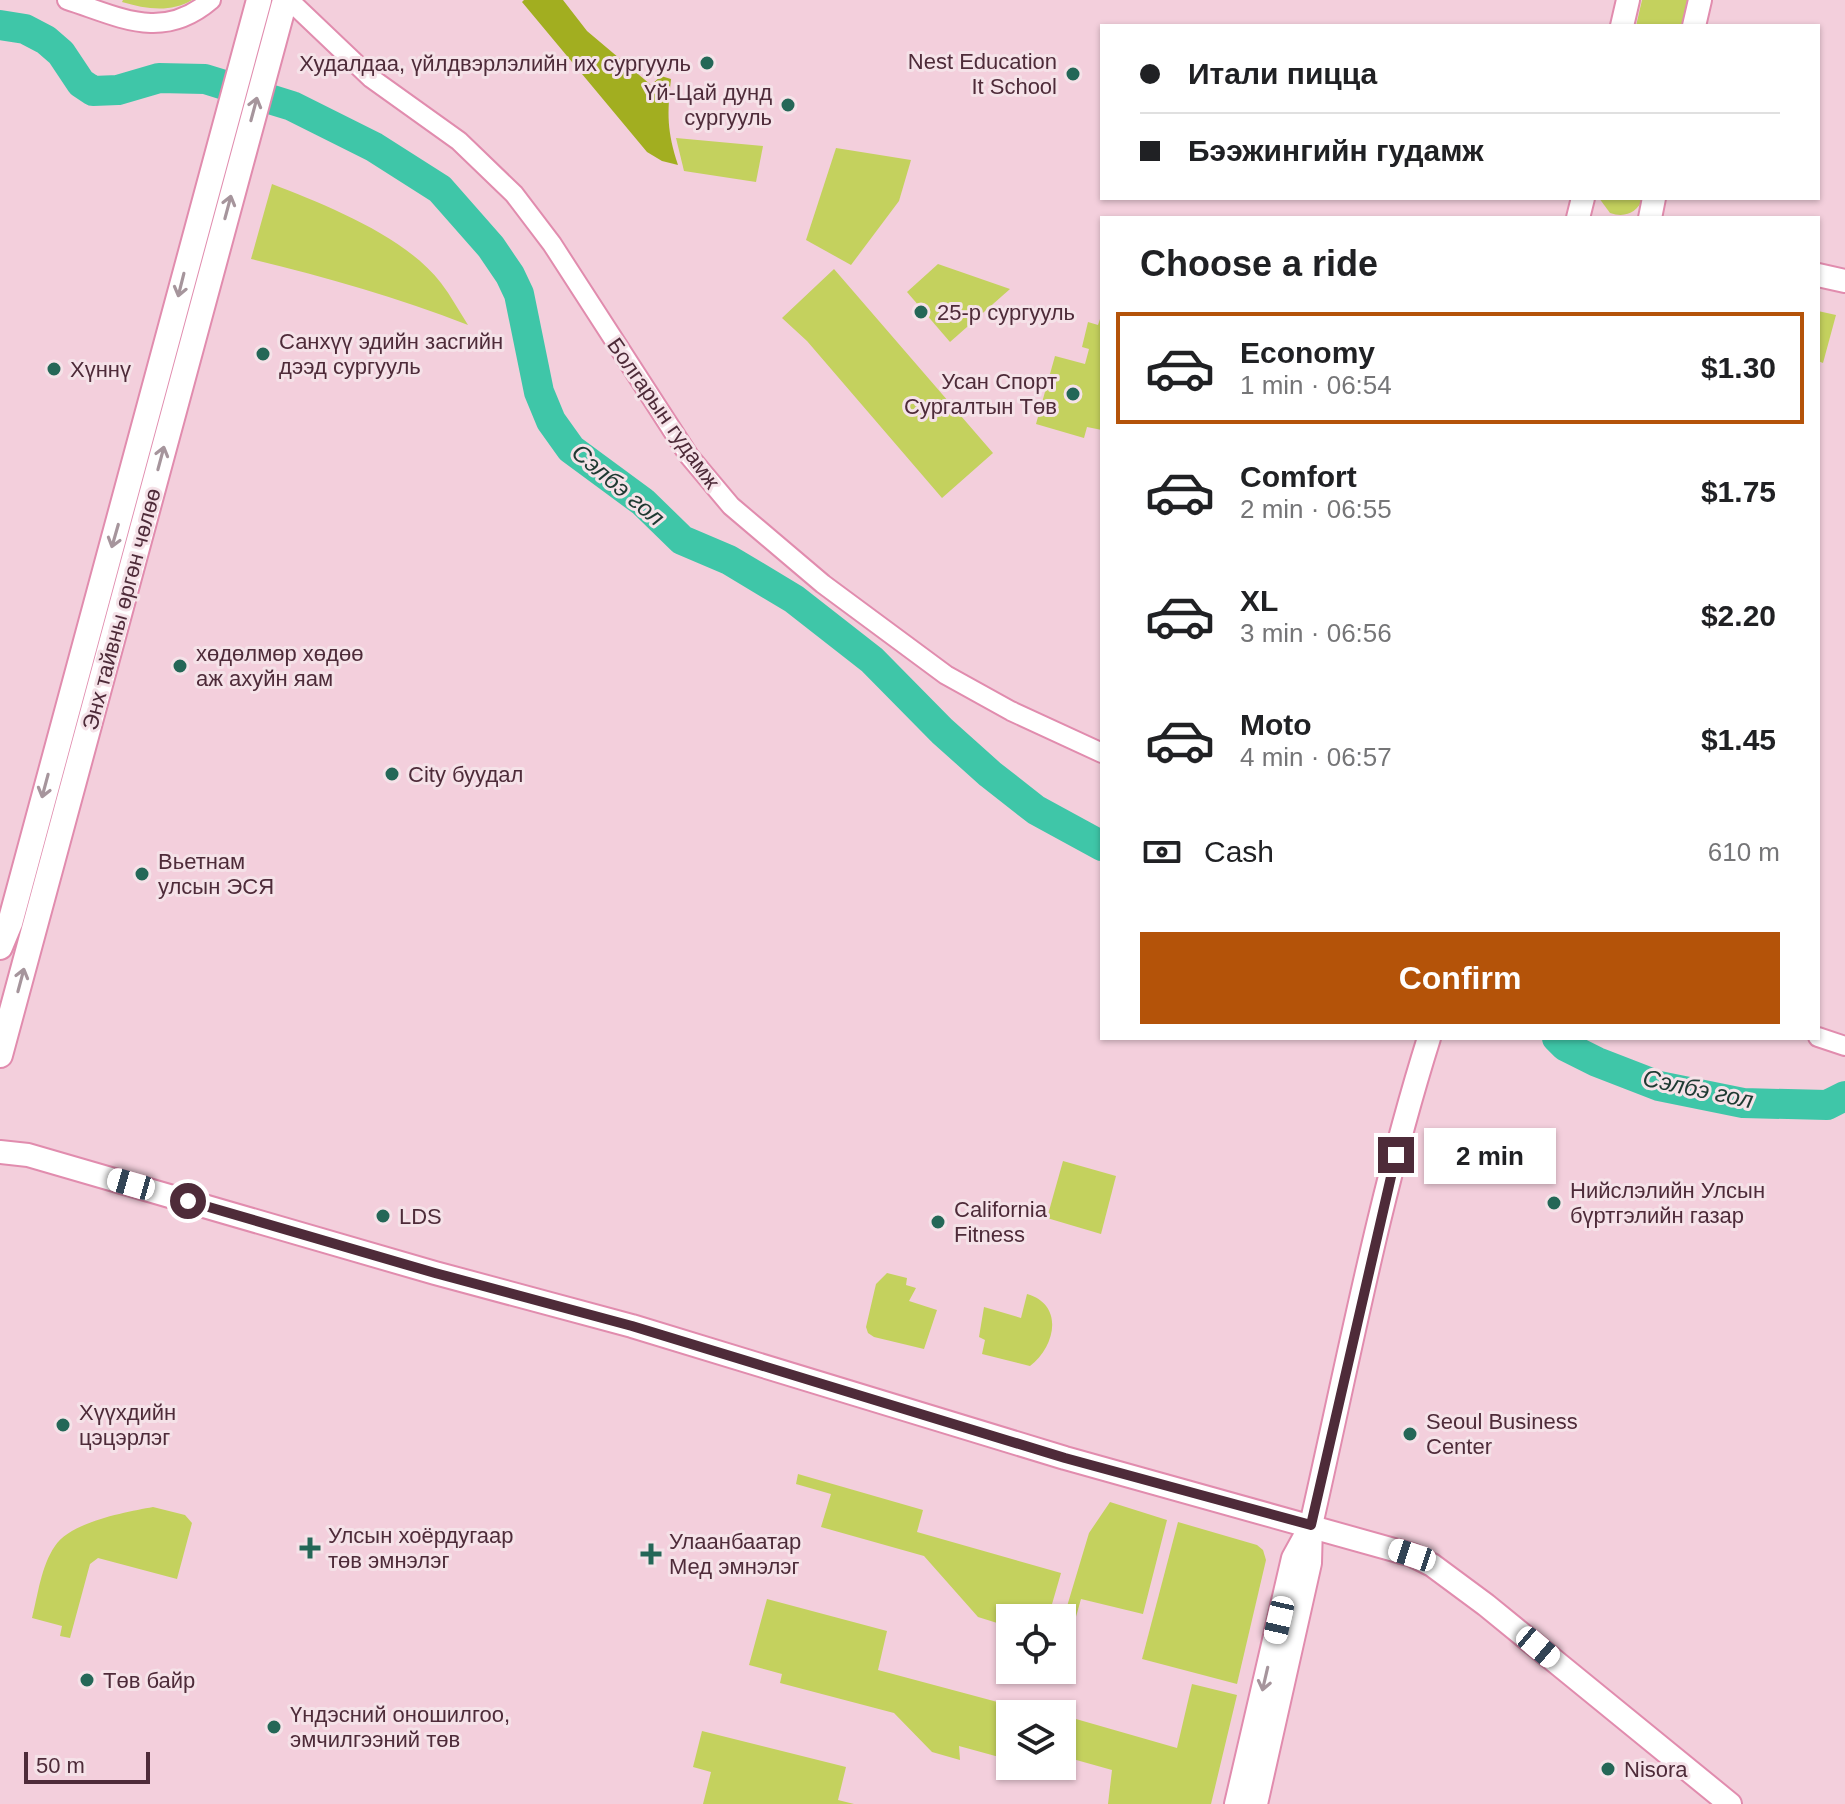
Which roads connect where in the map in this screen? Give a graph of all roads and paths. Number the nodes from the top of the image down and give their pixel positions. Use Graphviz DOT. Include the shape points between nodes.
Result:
graph roads {
  1 [pos="67,0"];
  2 [pos="211,0"];
  3 [pos="259,0"];
  4 [pos="287,0"];
  5 [pos="1628,0"];
  6 [pos="1700,0"];
  7 [pos="1622,24"];
  8 [pos="1694,24"];
  9 [pos="257,53"];
  10 [pos="229,159"];
  11 [pos="1820,275"];
  12 [pos="1845,281"];
  13 [pos="1100,752"];
  14 [pos="0,947"];
  15 [pos="1820,1038"];
  16 [pos="1419,1040"];
  17 [pos="1428,1040"];
  18 [pos="1845,1046"];
  19 [pos="0,1055"];
  20 [pos="1414,1085"];
  21 [pos="0,1152"];
  22 [pos="1311,1525"];
  23 [pos="1236,1804"];
  24 [pos="1256,1804"];
  25 [pos="1730,1804"];
  1 -- 2 [label="street" via="158,24 182,20"];
  3 -- 9 [label="highway"];
  4 -- 9 [label="highway"];
  4 -- 13 [label="street, Болгарын гудамж" via="371,78 459,141 514,194 689,456 731,506 789,558 946,675"];
  5 -- 7 [label="main road"];
  6 -- 8 [label="main road"];
  9 -- 10 [label="highway"];
  10 -- 14 [label="highway, Энх тайвны өргөн чөлөө, one-way"];
  19 -- 10 [label="highway, Энх тайвны өргөн чөлөө, one-way"];
  11 -- 12 [label="main road"];
  15 -- 18 [label="street"];
  16 -- 20 [label="main road"];
  17 -- 20 [label="main road"];
  20 -- 22 [label="main road"];
  21 -- 22 [label="main road" via="28,1155 632,1326 1065,1458"];
  22 -- 23 [label="main road, one-way" via="1293,1558"];
  22 -- 24 [label="main road" via="1310,1563"];
  22 -- 25 [label="main road" via="1432,1565"];
}
